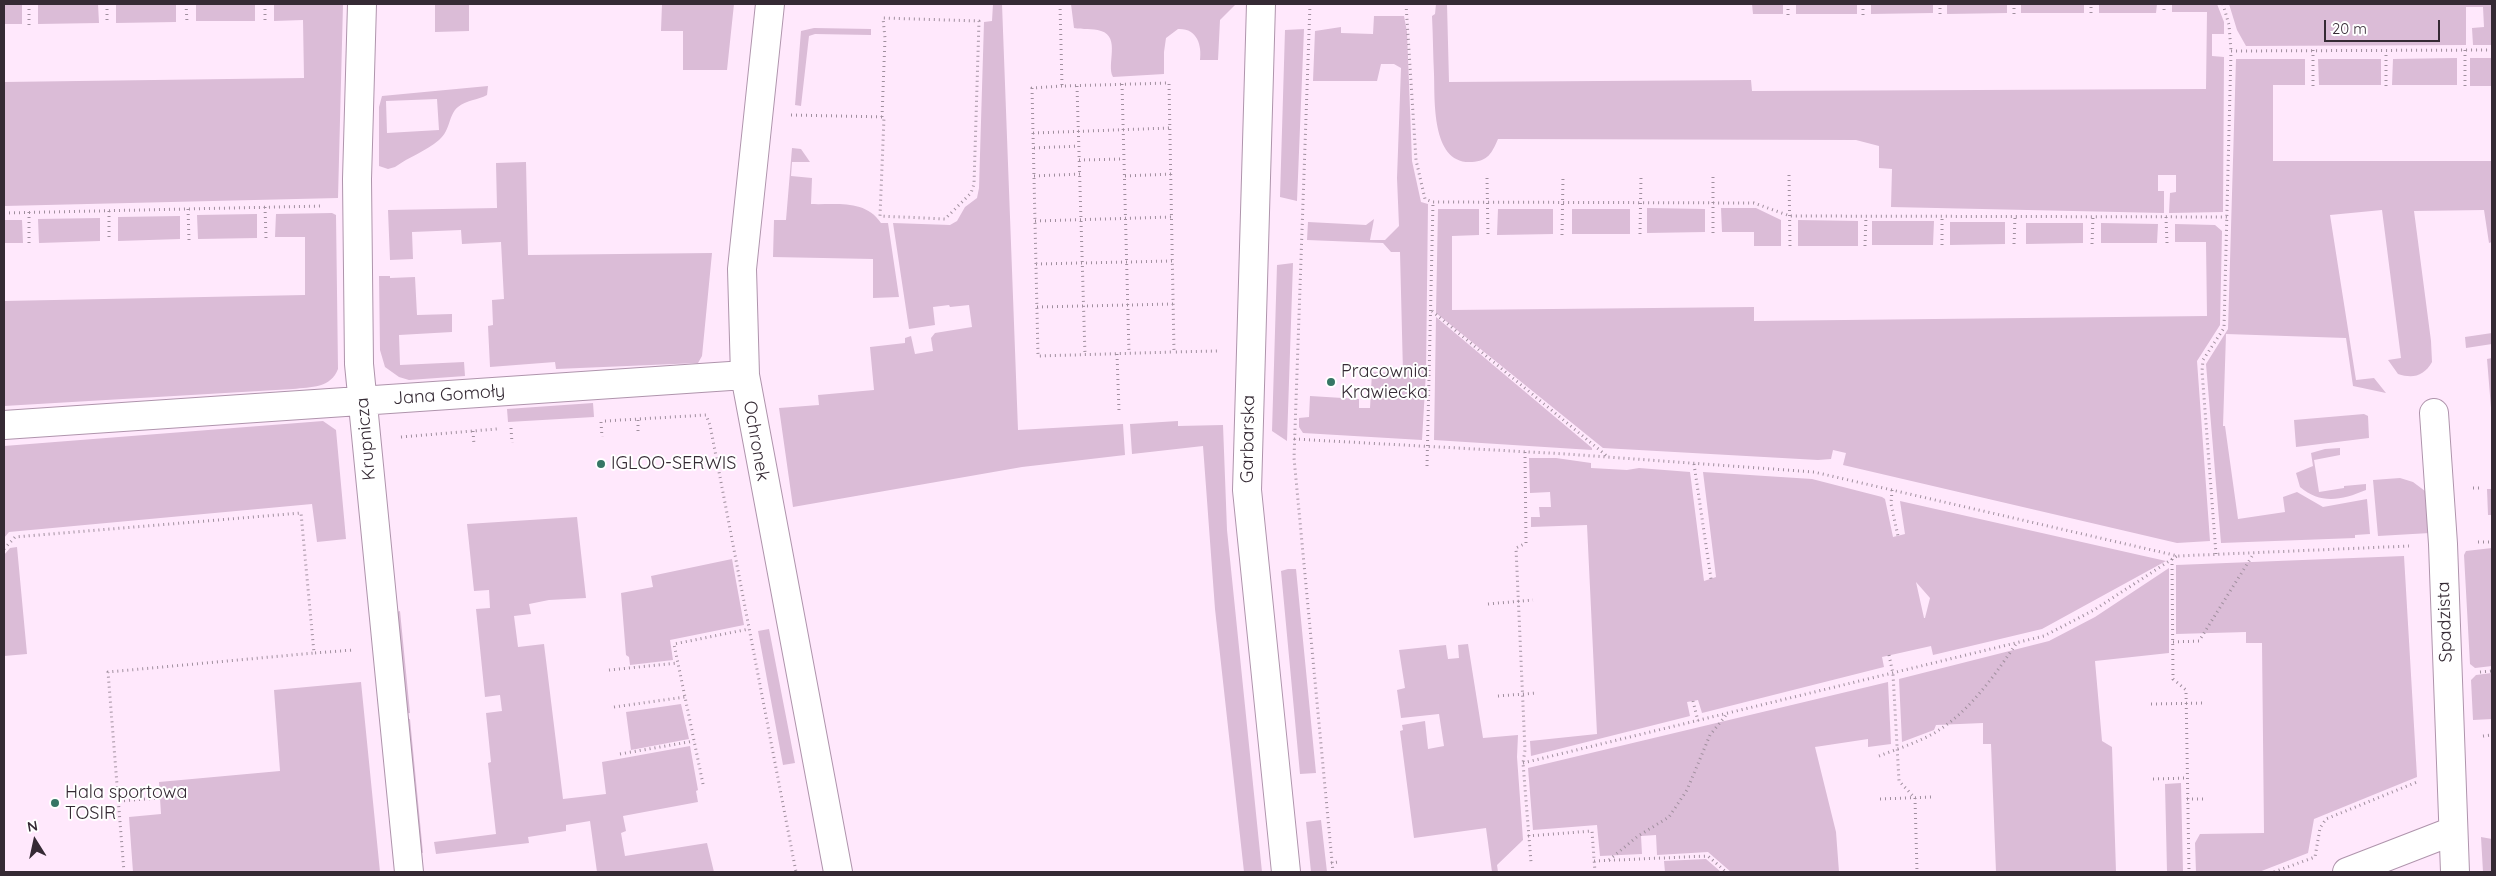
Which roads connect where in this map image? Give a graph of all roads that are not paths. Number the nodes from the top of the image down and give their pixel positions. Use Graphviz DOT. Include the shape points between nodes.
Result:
graph roads {
  1 [pos="362,4"];
  2 [pos="770,4"];
  3 [pos="1261,4"];
  4 [pos="745,375"];
  5 [pos="363,402"];
  6 [pos="2434,412"];
  7 [pos="4,425"];
  8 [pos="2453,831"];
  9 [pos="409,872"];
  10 [pos="838,872"];
  11 [pos="1286,872"];
  12 [pos="2347,872"];
  13 [pos="2455,872"];
  1 -- 5 [label="street, Krupnicza" via="358,205 359,364"];
  2 -- 4 [label="street, Ochronek" via="742,268"];
  3 -- 11 [label="street, Garbarska" via="1247,490"];
  4 -- 5 [label="street, Jana Gomoły"];
  4 -- 10 [label="street, Ochronek"];
  5 -- 7 [label="street, Jana Gomoły"];
  5 -- 9 [label="street, Krupnicza"];
  6 -- 8 [label="street, Spadzista"];
  8 -- 12 [label="street"];
  8 -- 13 [label="street, Spadzista"];
}
